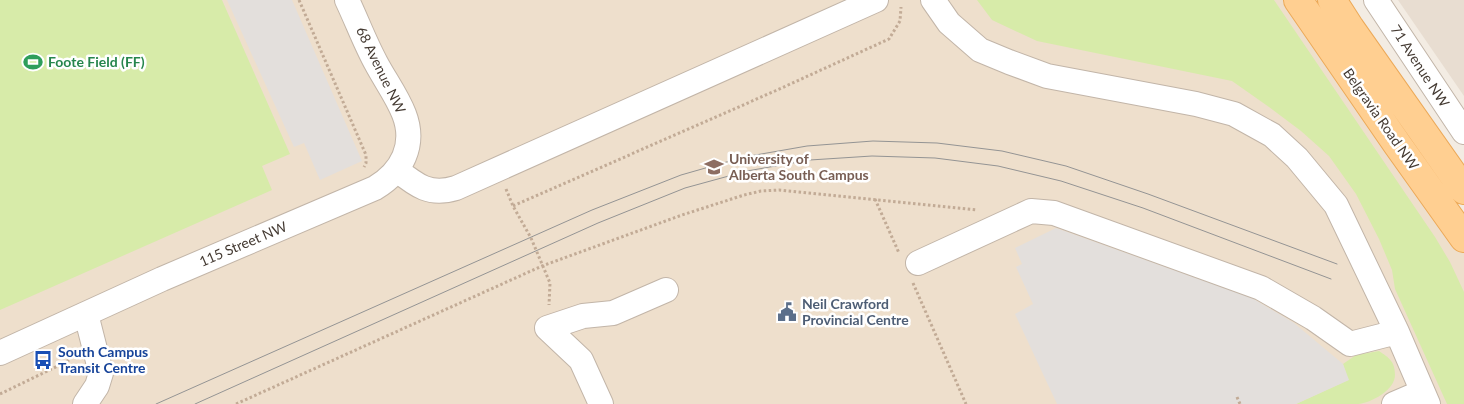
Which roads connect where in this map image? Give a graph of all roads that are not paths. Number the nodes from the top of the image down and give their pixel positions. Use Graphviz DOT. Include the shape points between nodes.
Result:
graph roads {
  1 [pos="347,0"];
  2 [pos="876,0"];
  3 [pos="933,0"];
  4 [pos="1298,0"];
  5 [pos="1332,0"];
  6 [pos="1376,0"];
  7 [pos="1464,132"];
  8 [pos="397,170"];
  9 [pos="1464,190"];
  10 [pos="1464,238"];
  11 [pos="911,268"];
  12 [pos="666,290"];
  13 [pos="86,314"];
  14 [pos="583,316"];
  15 [pos="1397,332"];
  16 [pos="0,353"];
  17 [pos="581,360"];
  18 [pos="1425,398"];
  19 [pos="85,404"];
  20 [pos="601,404"];
  21 [pos="1394,404"];
  1 -- 8 [label="street, 68 Avenue NW" via="374,60 404,114 408,144"];
  2 -- 8 [label="street" via="456,188 432,192"];
  3 -- 15 [label="street" via="949,23 980,50 1009,62 1047,76 1234,114 1272,136 1298,158 1336,205"];
  4 -- 10 [label="main road, Belgravia Road NW"];
  5 -- 9 [label="main road, Belgravia Road NW"];
  6 -- 7 [label="street, 71 Avenue NW"];
  8 -- 13 [label="street, 115 Street NW" via="375,188"];
  11 -- 15 [label="street" via="1031,211 1054,213 1261,288 1350,344"];
  12 -- 14 [label="street" via="613,313"];
  13 -- 16 [label="street, 115 Street NW"];
  13 -- 19 [label="street" via="102,373"];
  14 -- 17 [label="street"];
  14 -- 17 [label="street" via="547,328"];
  15 -- 18 [label="street"];
  17 -- 20 [label="street"];
  18 -- 21 [label="street"];
}
